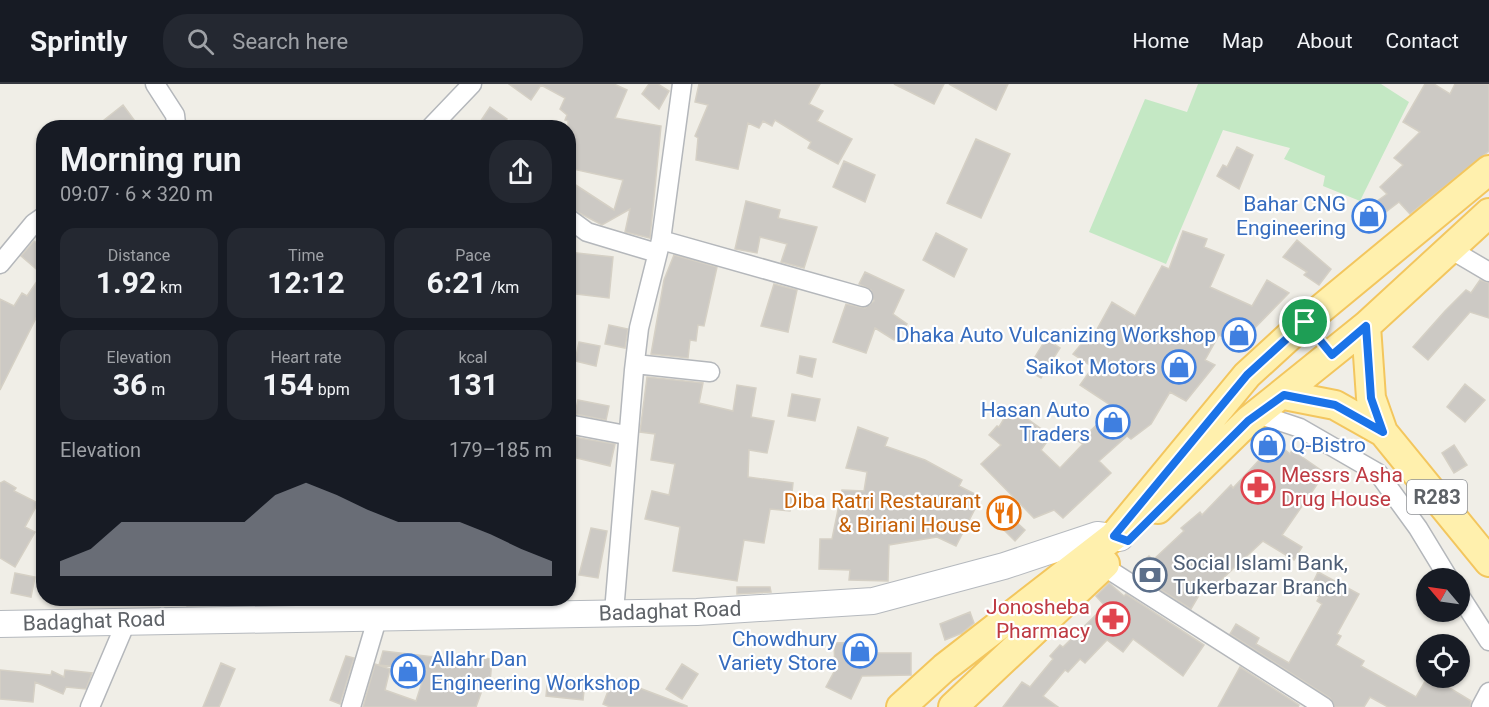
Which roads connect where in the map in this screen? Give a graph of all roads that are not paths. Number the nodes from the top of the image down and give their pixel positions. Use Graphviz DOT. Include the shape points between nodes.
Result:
graph roads {
  1 [pos="155,84"];
  2 [pos="472,84"];
  3 [pos="682,84"];
  4 [pos="176,120"];
  5 [pos="438,120"];
  6 [pos="1489,170"];
  7 [pos="1489,213"];
  8 [pos="36,222"];
  9 [pos="576,224"];
  10 [pos="659,247"];
  11 [pos="1450,249"];
  12 [pos="0,264"];
  13 [pos="1489,272"];
  14 [pos="862,297"];
  15 [pos="1305,322"];
  16 [pos="1366,326"];
  17 [pos="1332,355"];
  18 [pos="635,364"];
  19 [pos="710,372"];
  20 [pos="1284,395"];
  21 [pos="1258,414"];
  22 [pos="576,426"];
  23 [pos="1383,432"];
  24 [pos="626,435"];
  25 [pos="1121,539"];
  26 [pos="1489,562"];
  27 [pos="1103,566"];
  28 [pos="1442,568"];
  29 [pos="1470,611"];
  30 [pos="614,612"];
  31 [pos="378,616"];
  32 [pos="127,620"];
  33 [pos="0,624"];
  34 [pos="1489,640"];
  35 [pos="944,668"];
  36 [pos="1489,692"];
  37 [pos="960,700"];
  38 [pos="90,707"];
  39 [pos="351,707"];
  40 [pos="901,707"];
  41 [pos="1324,707"];
  42 [pos="1481,707"];
  1 -- 4 [label="street"];
  2 -- 5 [label="street"];
  3 -- 10 [label="street"];
  6 -- 15 [label="main road"];
  7 -- 11 [label="main road"];
  8 -- 12 [label="street"];
  9 -- 10 [label="street" via="587,232"];
  10 -- 14 [label="street"];
  10 -- 18 [label="street" via="639,328"];
  11 -- 13 [label="street"];
  11 -- 16 [label="main road"];
  15 -- 17 [label="main road"];
  15 -- 25 [label="main road" via="1247,375"];
  16 -- 17 [label="main road"];
  16 -- 23 [label="main road" via="1371,398"];
  17 -- 20 [label="main road"];
  18 -- 19 [label="street"];
  18 -- 24 [label="street"];
  20 -- 21 [label="main road"];
  20 -- 23 [label="main road" via="1335,405"];
  21 -- 25 [label="main road"];
  21 -- 28 [label="street" via="1300,428 1378,473"];
  22 -- 24 [label="street"];
  23 -- 26 [label="main road, R283"];
  24 -- 30 [label="street"];
  25 -- 27 [label="main road"];
  25 -- 30 [label="main road, Badaghat Road" via="1097,536 1005,566 873,601 697,612"];
  25 -- 35 [label="main road"];
  27 -- 37 [label="main road"];
  27 -- 41 [label="street"];
  29 -- 34 [label="street"];
  30 -- 31 [label="main road, Badaghat Road"];
  31 -- 32 [label="main road, Badaghat Road"];
  31 -- 39 [label="street"];
  32 -- 33 [label="main road, Badaghat Road"];
  32 -- 38 [label="street"];
  35 -- 37 [label="main road"];
  35 -- 40 [label="main road"];
  36 -- 42 [label="street"];
}
